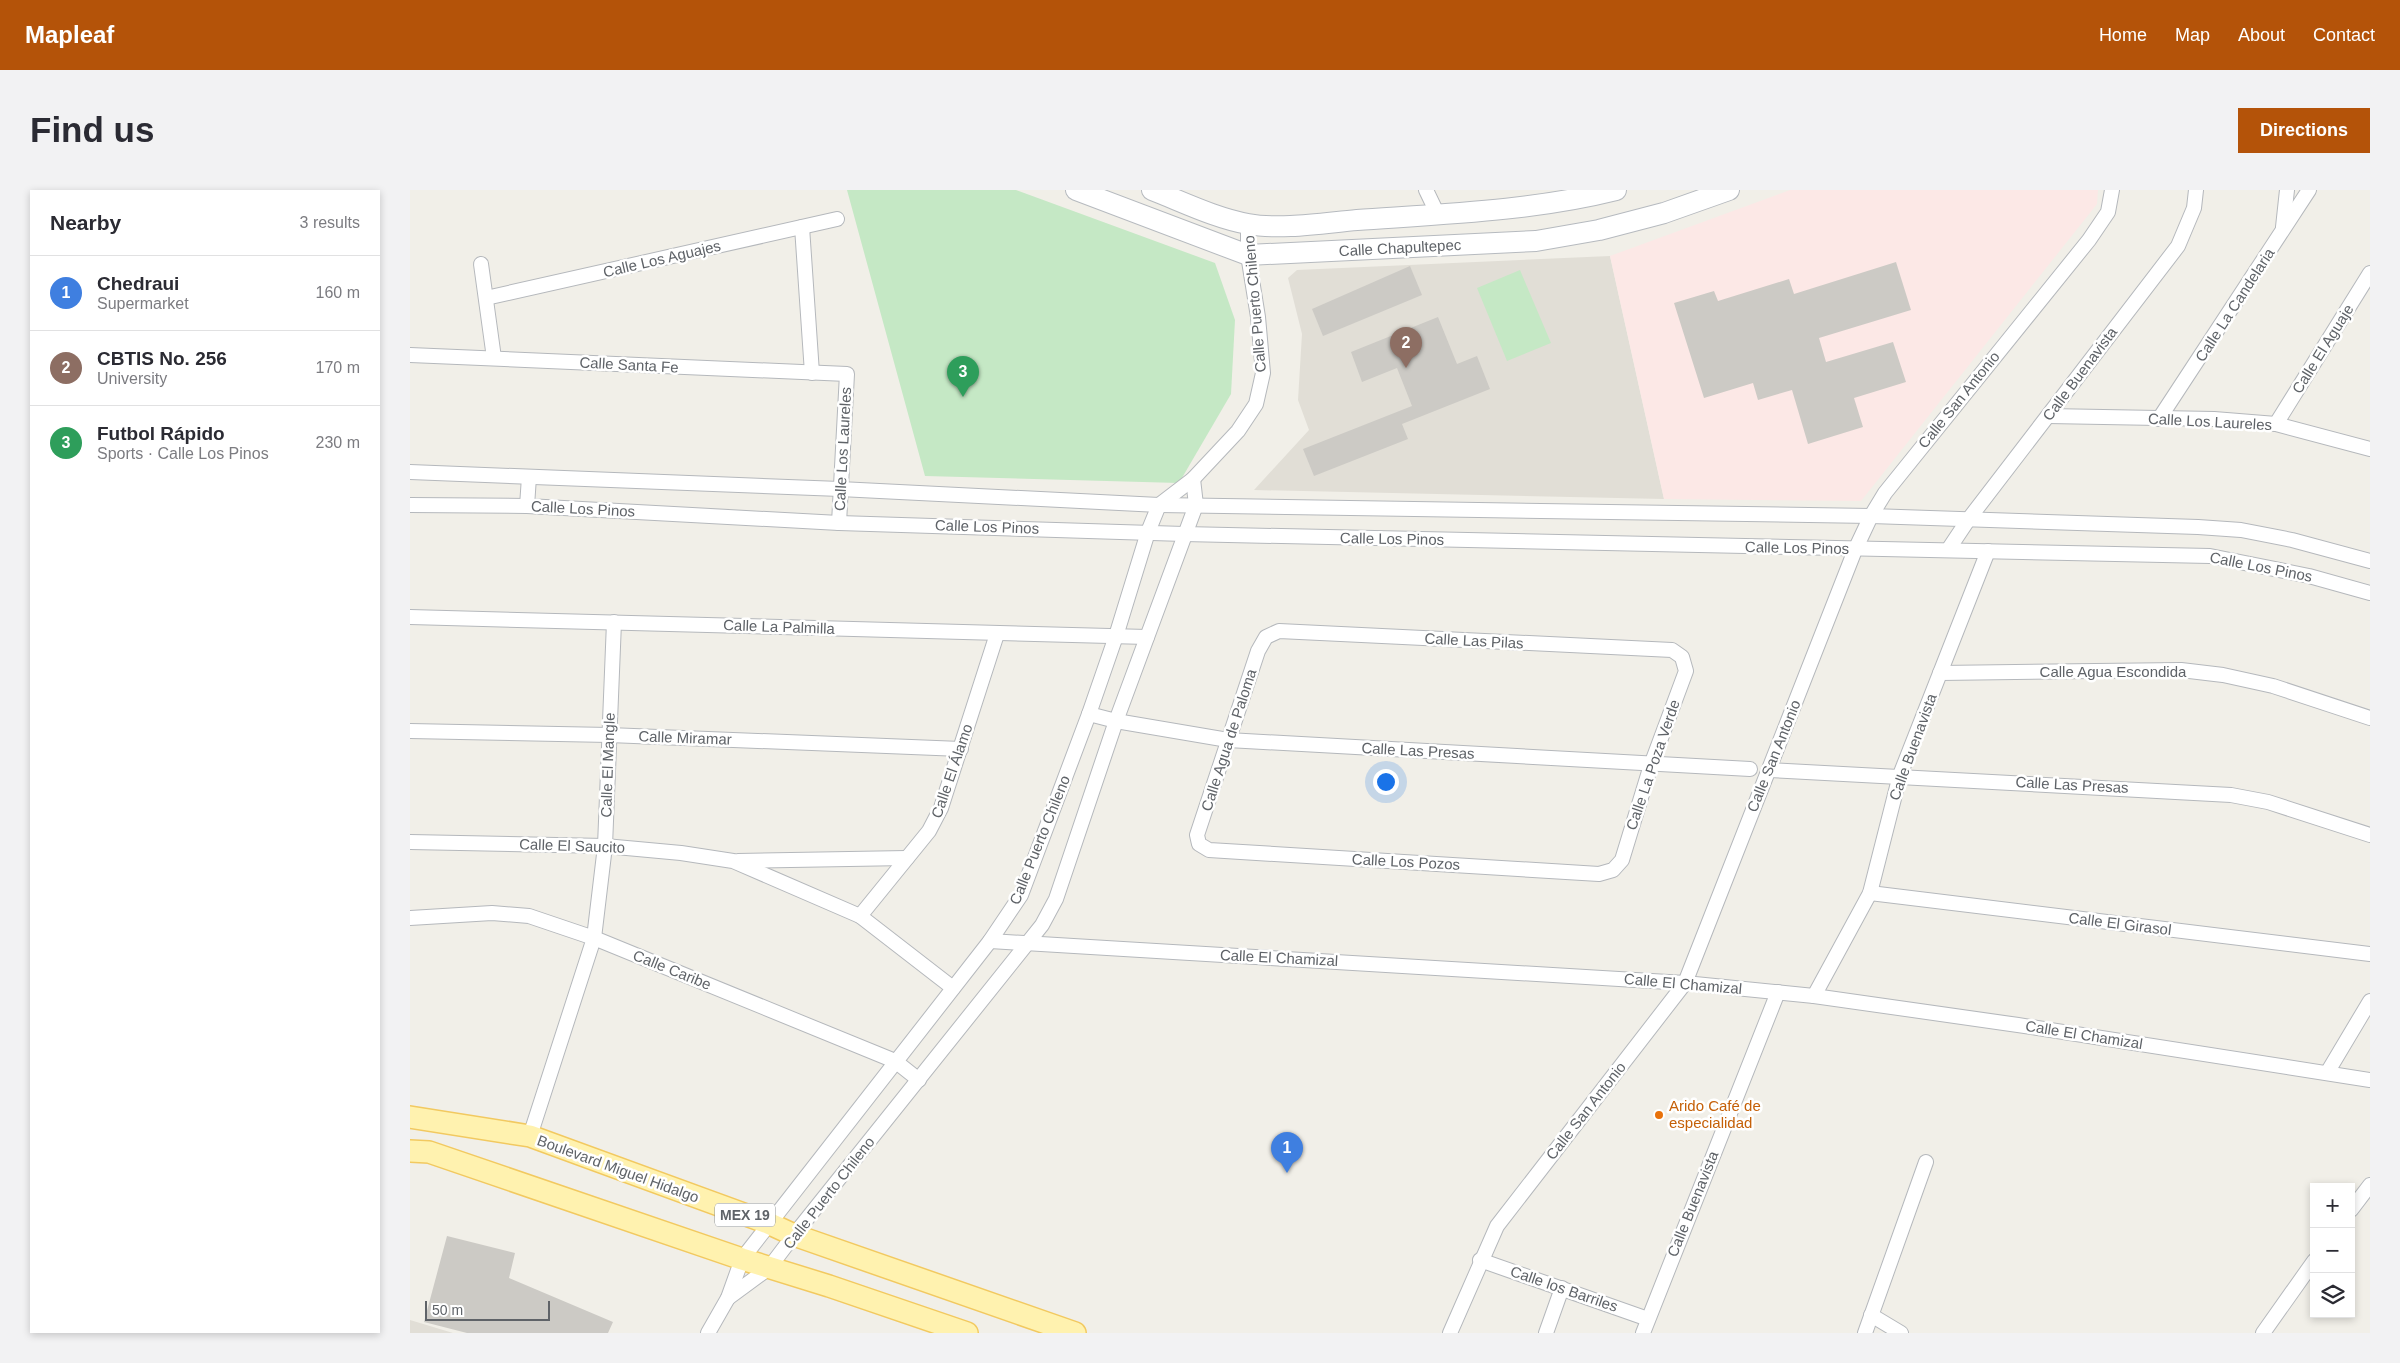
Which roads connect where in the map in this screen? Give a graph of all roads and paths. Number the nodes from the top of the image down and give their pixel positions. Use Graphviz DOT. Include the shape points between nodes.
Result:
graph roads {
  1 [pos="1076,190"];
  2 [pos="1152,190"];
  3 [pos="1426,190"];
  4 [pos="1616,190"];
  5 [pos="1729,190"];
  6 [pos="2112,190"];
  7 [pos="2196,190"];
  8 [pos="2287,190"];
  9 [pos="2309,190"];
  10 [pos="1438,215"];
  11 [pos="837,219"];
  12 [pos="1248,224"];
  13 [pos="802,227"];
  14 [pos="2282,233"];
  15 [pos="1248,255"];
  16 [pos="481,264"];
  17 [pos="2370,273"];
  18 [pos="486,298"];
  19 [pos="410,355"];
  20 [pos="494,358"];
  21 [pos="812,373"];
  22 [pos="847,374"];
  23 [pos="2048,416"];
  24 [pos="2159,419"];
  25 [pos="2276,424"];
  26 [pos="2370,449"];
  27 [pos="410,472"];
  28 [pos="529,477"];
  29 [pos="1193,479"];
  30 [pos="840,489"];
  31 [pos="1160,505"];
  32 [pos="410,506"];
  33 [pos="527,506"];
  34 [pos="1196,506"];
  35 [pos="1871,516"];
  36 [pos="1968,520"];
  37 [pos="839,523"];
  38 [pos="1148,532"];
  39 [pos="1184,534"];
  40 [pos="1855,550"];
  41 [pos="1948,550"];
  42 [pos="1988,551"];
  43 [pos="2370,561"];
  44 [pos="2370,593"];
  45 [pos="410,617"];
  46 [pos="614,622"];
  47 [pos="997,634"];
  48 [pos="1116,636"];
  49 [pos="1147,637"];
  50 [pos="1266,637"];
  51 [pos="1682,657"];
  52 [pos="1940,673"];
  53 [pos="1089,714"];
  54 [pos="2370,718"];
  55 [pos="1116,721"];
  56 [pos="410,731"];
  57 [pos="609,736"];
  58 [pos="1228,740"];
  59 [pos="961,750"];
  60 [pos="1651,764"];
  61 [pos="1750,770"];
  62 [pos="1769,770"];
  63 [pos="1900,775"];
  64 [pos="2370,835"];
  65 [pos="410,842"];
  66 [pos="1199,844"];
  67 [pos="605,846"];
  68 [pos="907,858"];
  69 [pos="733,861"];
  70 [pos="1613,870"];
  71 [pos="1870,892"];
  72 [pos="860,916"];
  73 [pos="410,918"];
  74 [pos="594,938"];
  75 [pos="990,941"];
  76 [pos="1028,944"];
  77 [pos="2370,954"];
  78 [pos="1685,983"];
  79 [pos="953,988"];
  80 [pos="1778,992"];
  81 [pos="1814,996"];
  82 [pos="2370,1001"];
  83 [pos="895,1061"];
  84 [pos="2327,1073"];
  85 [pos="919,1080"];
  86 [pos="2370,1080"];
  87 [pos="410,1117"];
  88 [pos="530,1136"];
  89 [pos="410,1151"];
  90 [pos="1926,1162"];
  91 [pos="2370,1185"];
  92 [pos="2355,1205"];
  93 [pos="768,1223"];
  94 [pos="794,1235"];
  95 [pos="742,1259"];
  96 [pos="1480,1260"];
  97 [pos="2310,1267"];
  98 [pos="769,1268"];
  99 [pos="1562,1288"];
  100 [pos="728,1298"];
  101 [pos="1871,1316"];
  102 [pos="1648,1319"];
  103 [pos="708,1333"];
  104 [pos="967,1333"];
  105 [pos="1075,1333"];
  106 [pos="1450,1333"];
  107 [pos="1546,1333"];
  108 [pos="1643,1333"];
  109 [pos="1865,1333"];
  110 [pos="1901,1333"];
  111 [pos="2263,1333"];
  1 -- 15 [label="street, Calle Chapultepec"];
  2 -- 12 [label="street, Calle Chapultepec"];
  3 -- 10 [label="street"];
  4 -- 10 [label="street, Calle Chapultepec" via="1582,198"];
  5 -- 15 [label="street, Calle Chapultepec" via="1664,213 1600,230 1536,241"];
  6 -- 35 [label="street, Calle San Antonio" via="2108,212 2089,240 1893,483"];
  7 -- 23 [label="street, Calle Buenavista" via="2194,208 2178,246"];
  8 -- 14 [label="street"];
  9 -- 14 [label="street, Calle La Candelaria"];
  10 -- 12 [label="street, Calle Chapultepec" via="1289,225"];
  11 -- 13 [label="street, Calle Los Aguajes"];
  12 -- 15 [label="street, Calle Puerto Chileno"];
  13 -- 18 [label="street, Calle Los Aguajes"];
  13 -- 21 [label="street"];
  14 -- 24 [label="street, Calle La Candelaria"];
  15 -- 29 [label="street, Calle Puerto Chileno" via="1263,373 1256,404 1238,431"];
  16 -- 18 [label="street"];
  17 -- 25 [label="street, Calle El Aguaje"];
  18 -- 20 [label="street"];
  19 -- 20 [label="street, Calle Santa Fe"];
  20 -- 21 [label="street, Calle Santa Fe"];
  21 -- 22 [label="street, Calle Santa Fe"];
  22 -- 30 [label="street, Calle Los Laureles"];
  23 -- 24 [label="street, Calle Los Laureles"];
  23 -- 36 [label="street, Calle Buenavista"];
  24 -- 25 [label="street, Calle Los Laureles"];
  25 -- 26 [label="street, Calle Los Laureles"];
  27 -- 28 [label="street, Calle Los Pinos"];
  28 -- 30 [label="street, Calle Los Pinos"];
  28 -- 33 [label="street"];
  29 -- 31 [label="street, Calle Puerto Chileno"];
  29 -- 34 [label="street, Calle Puerto Chileno"];
  30 -- 31 [label="street, Calle Los Pinos"];
  30 -- 37 [label="street, Calle Los Laureles"];
  31 -- 34 [label="street, Calle Los Pinos"];
  31 -- 38 [label="street, Calle Puerto Chileno"];
  32 -- 33 [label="street, Calle Los Pinos"];
  33 -- 37 [label="street, Calle Los Pinos"];
  34 -- 35 [label="street, Calle Los Pinos"];
  34 -- 39 [label="street, Calle Puerto Chileno"];
  35 -- 36 [label="street, Calle Los Pinos"];
  35 -- 40 [label="street, Calle San Antonio"];
  36 -- 41 [label="street, Calle Buenavista"];
  36 -- 43 [label="street, Calle Los Pinos" via="2241,530"];
  37 -- 38 [label="street, Calle Los Pinos"];
  38 -- 39 [label="street, Calle Los Pinos"];
  38 -- 48 [label="street, Calle Puerto Chileno"];
  39 -- 40 [label="street, Calle Los Pinos"];
  39 -- 49 [label="street, Calle Puerto Chileno"];
  40 -- 41 [label="street, Calle Los Pinos"];
  40 -- 62 [label="street, Calle San Antonio"];
  41 -- 42 [label="street, Calle Los Pinos"];
  42 -- 44 [label="street, Calle Los Pinos" via="2210,556 2310,576"];
  42 -- 52 [label="street, Calle Buenavista"];
  45 -- 46 [label="street, Calle La Palmilla"];
  46 -- 47 [label="street, Calle La Palmilla"];
  46 -- 57 [label="street, Calle El Mangle"];
  47 -- 48 [label="street, Calle La Palmilla"];
  47 -- 59 [label="street, Calle El Álamo"];
  48 -- 49 [label="street, Calle La Palmilla"];
  48 -- 53 [label="street, Calle Puerto Chileno"];
  49 -- 55 [label="street, Calle Puerto Chileno"];
  50 -- 51 [label="street, Calle Las Pilas" via="1279,631 1309,632 1672,650"];
  50 -- 58 [label="street, Calle Agua de Paloma" via="1258,651"];
  51 -- 60 [label="street, Calle La Poza Verde" via="1686,671"];
  52 -- 54 [label="street, Calle Agua Escondida" via="2181,670 2273,686"];
  52 -- 63 [label="street, Calle Buenavista"];
  53 -- 55 [label="street, Calle Las Presas"];
  53 -- 75 [label="street, Calle Puerto Chileno" via="1021,895"];
  55 -- 58 [label="street, Calle Las Presas"];
  55 -- 76 [label="street, Calle Puerto Chileno" via="1056,899"];
  56 -- 57 [label="street, Calle Miramar"];
  57 -- 59 [label="street, Calle Miramar"];
  57 -- 67 [label="street, Calle El Mangle"];
  58 -- 60 [label="street, Calle Las Presas"];
  58 -- 66 [label="street, Calle Agua de Paloma" via="1197,835"];
  59 -- 68 [label="street, Calle El Álamo" via="941,808 929,831"];
  60 -- 61 [label="street, Calle Las Presas"];
  60 -- 70 [label="street, Calle La Poza Verde" via="1622,860"];
  62 -- 63 [label="street, Calle Las Presas"];
  62 -- 78 [label="street, Calle San Antonio"];
  63 -- 64 [label="street, Calle Las Presas" via="2230,795 2268,802"];
  63 -- 71 [label="street, Calle Buenavista"];
  65 -- 67 [label="street, Calle El Saucito"];
  66 -- 70 [label="street, Calle Los Pozos" via="1209,850 1599,874"];
  67 -- 69 [label="street, Calle El Saucito"];
  67 -- 74 [label="street, Calle El Mangle"];
  68 -- 69 [label="street, Calle El Saucito"];
  68 -- 72 [label="street, Calle El Álamo"];
  69 -- 72 [label="street, Calle El Saucito"];
  71 -- 77 [label="street, Calle El Girasol"];
  71 -- 81 [label="street, Calle Buenavista"];
  72 -- 79 [label="street, Calle El Saucito"];
  73 -- 74 [label="street, Calle Caribe" via="492,913 529,916"];
  74 -- 83 [label="street, Calle Caribe"];
  74 -- 88 [label="street, Calle El Mangle"];
  75 -- 76 [label="street, Calle El Chamizal"];
  75 -- 79 [label="street, Calle Puerto Chileno"];
  76 -- 78 [label="street, Calle El Chamizal"];
  76 -- 85 [label="street, Calle Puerto Chileno"];
  78 -- 80 [label="street, Calle El Chamizal"];
  78 -- 96 [label="street, Calle San Antonio" via="1497,1226"];
  79 -- 83 [label="street, Calle Puerto Chileno"];
  80 -- 81 [label="street, Calle El Chamizal"];
  80 -- 102 [label="street, Calle Buenavista"];
  81 -- 84 [label="street, Calle El Chamizal"];
  82 -- 84 [label="street"];
  83 -- 85 [label="street, Calle Caribe"];
  83 -- 93 [label="street, Calle Puerto Chileno"];
  84 -- 86 [label="street, Calle El Chamizal"];
  85 -- 94 [label="street, Calle Puerto Chileno"];
  87 -- 88 [label="main road, Boulevard Miguel Hidalgo / MEX 19"];
  88 -- 93 [label="main road, Boulevard Miguel Hidalgo / MEX 19"];
  89 -- 95 [label="main road, MEX 19" via="429,1152"];
  90 -- 101 [label="street"];
  91 -- 92 [label="street"];
  93 -- 94 [label="main road, Boulevard Miguel Hidalgo / MEX 19"];
  93 -- 95 [label="street, Calle Puerto Chileno"];
  94 -- 98 [label="street, Calle Puerto Chileno"];
  94 -- 105 [label="main road, Boulevard Miguel Hidalgo / MEX 19"];
  95 -- 98 [label="main road, MEX 19"];
  95 -- 100 [label="street, Calle Puerto Chileno"];
  96 -- 99 [label="street, Calle los Barriles"];
  96 -- 106 [label="street, Calle San Antonio"];
  97 -- 111 [label="street"];
  98 -- 100 [label="street, Calle Puerto Chileno"];
  98 -- 104 [label="main road, MEX 19"];
  99 -- 102 [label="street, Calle los Barriles"];
  99 -- 107 [label="street"];
  100 -- 103 [label="street"];
  101 -- 109 [label="street"];
  101 -- 110 [label="street"];
  102 -- 108 [label="street, Calle Buenavista"];
}
